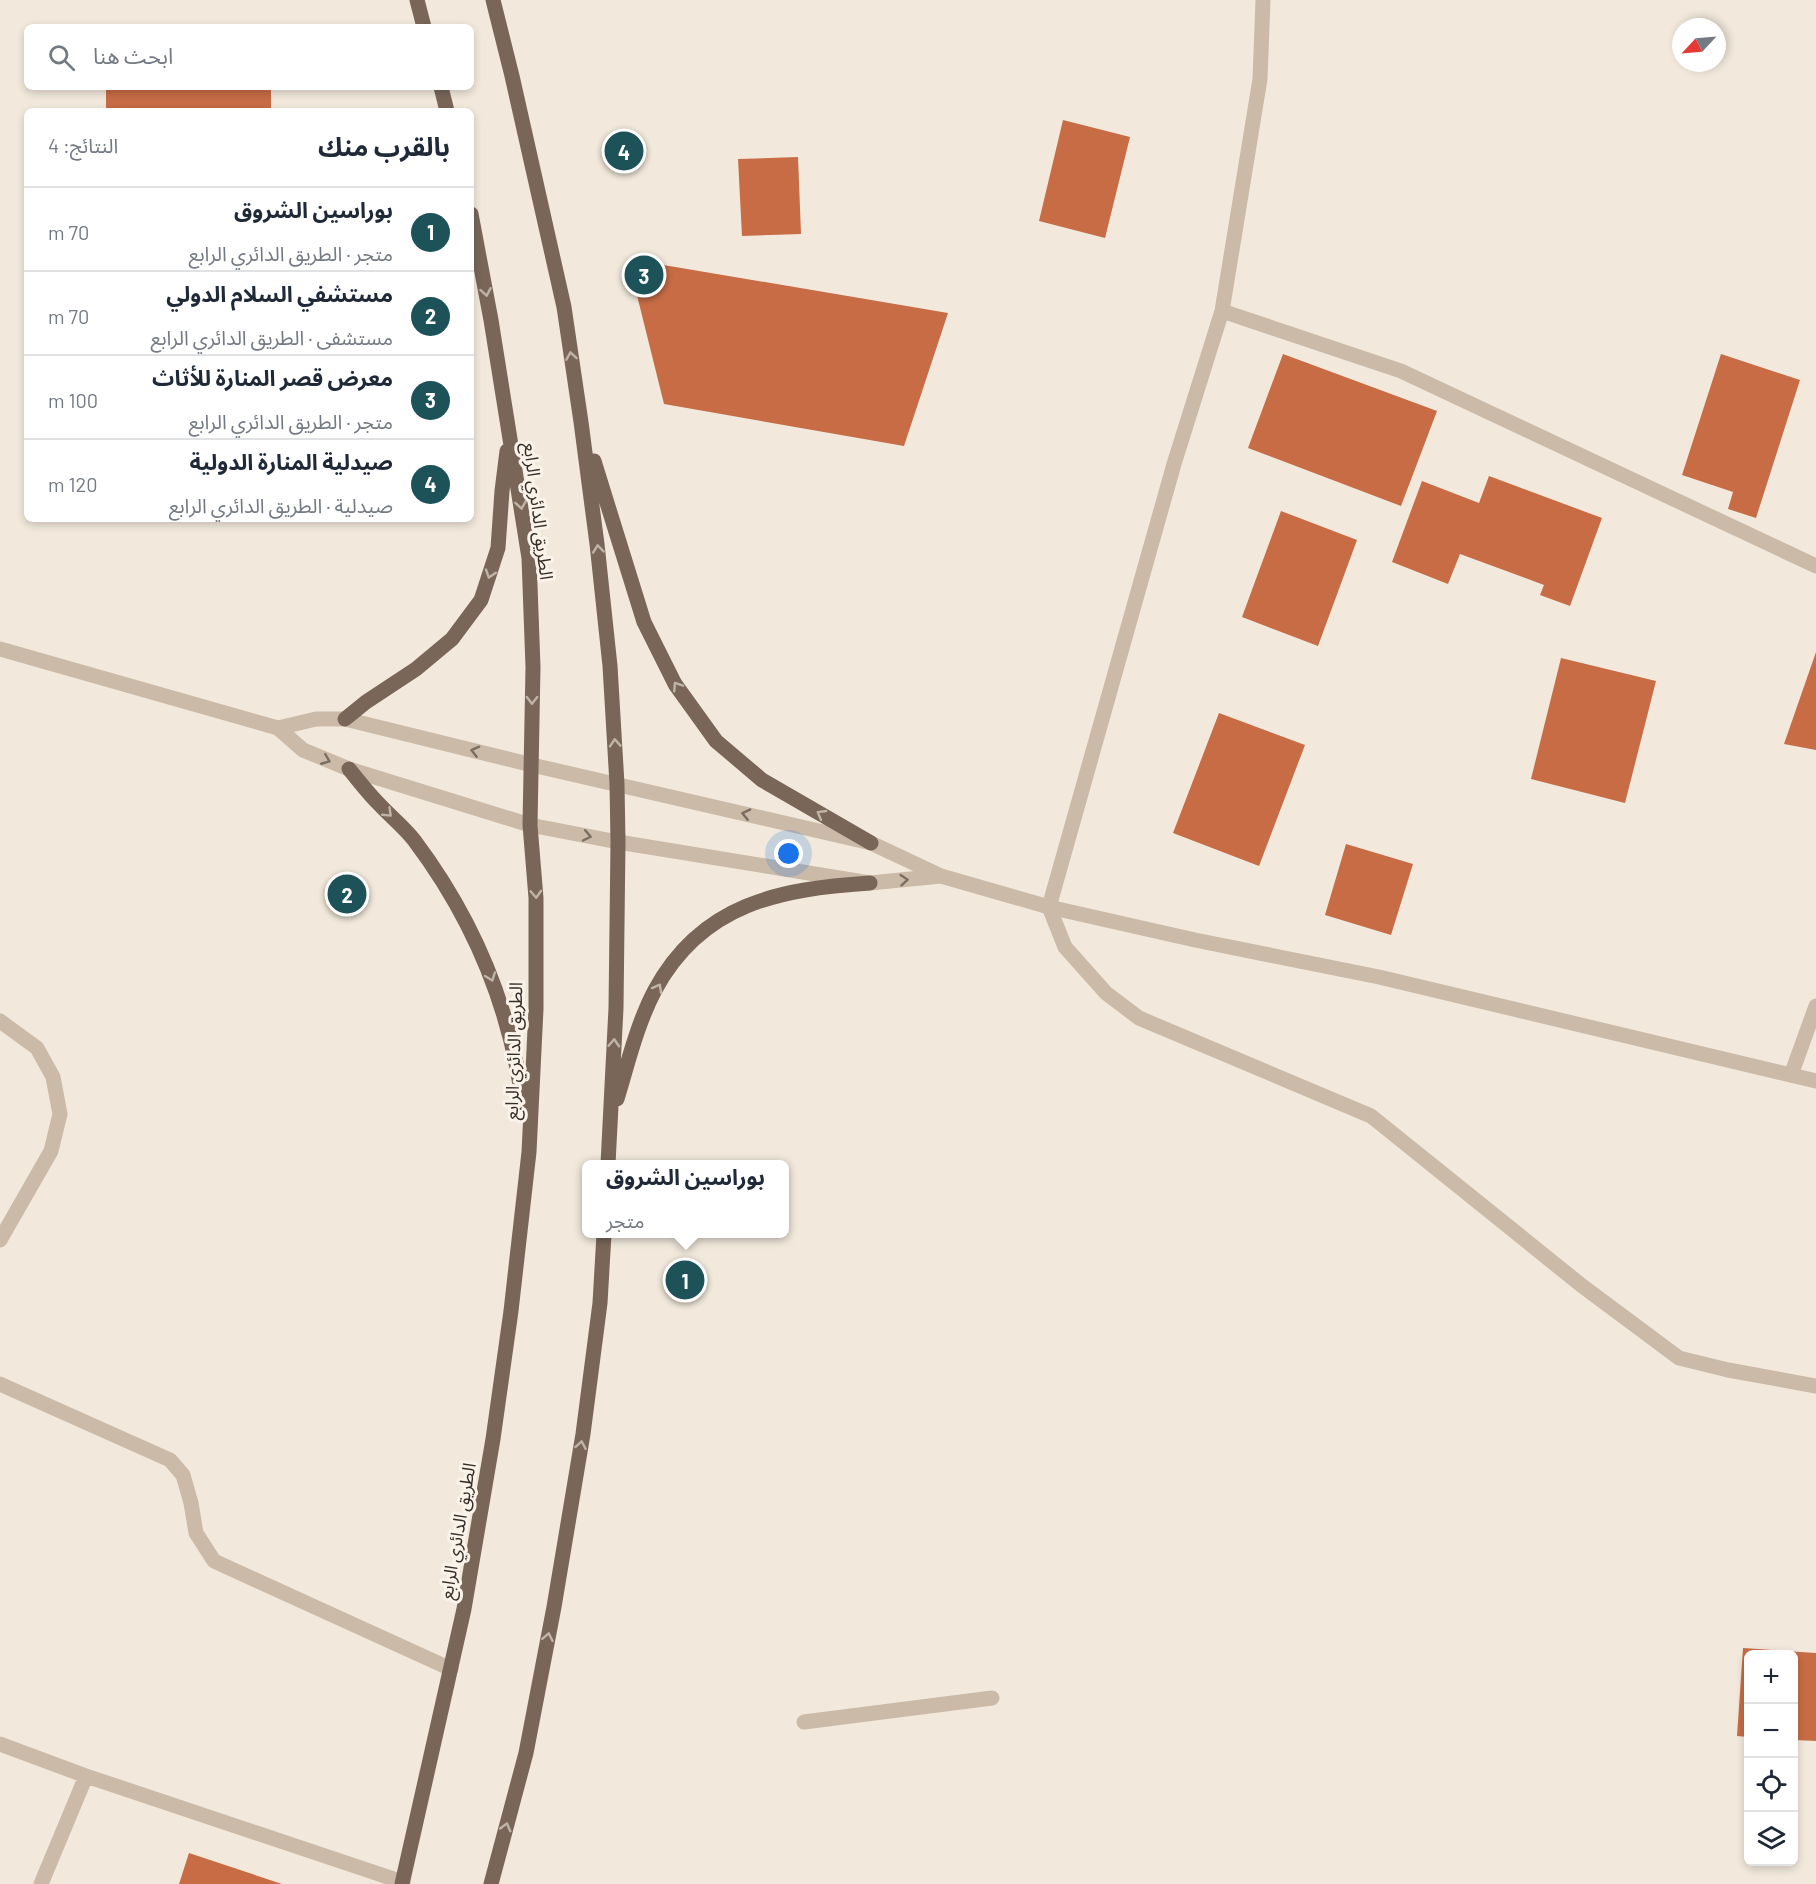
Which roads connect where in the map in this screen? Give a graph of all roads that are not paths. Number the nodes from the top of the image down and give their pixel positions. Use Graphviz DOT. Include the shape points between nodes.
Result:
graph roads {
  1 [pos="417,0"];
  2 [pos="493,0"];
  3 [pos="1263,0"];
  4 [pos="423,24"];
  5 [pos="442,90"];
  6 [pos="446,108"];
  7 [pos="474,231"];
  8 [pos="1222,312"];
  9 [pos="581,422"];
  10 [pos="510,433"];
  11 [pos="1816,566"];
  12 [pos="0,649"];
  13 [pos="345,719"];
  14 [pos="278,728"];
  15 [pos="532,765"];
  16 [pos="349,769"];
  17 [pos="617,784"];
  18 [pos="530,825"];
  19 [pos="618,842"];
  20 [pos="871,843"];
  21 [pos="941,876"];
  22 [pos="870,883"];
  23 [pos="1049,907"];
  24 [pos="1816,1006"];
  25 [pos="0,1021"];
  26 [pos="1791,1075"];
  27 [pos="1816,1081"];
  28 [pos="610,1122"];
  29 [pos="528,1152"];
  30 [pos="608,1160"];
  31 [pos="604,1238"];
  32 [pos="0,1240"];
  33 [pos="0,1384"];
  34 [pos="1816,1386"];
  35 [pos="451,1669"];
  36 [pos="992,1698"];
  37 [pos="804,1722"];
  38 [pos="0,1744"];
  39 [pos="86,1776"];
  40 [pos="403,1883"];
  41 [pos="41,1884"];
  42 [pos="491,1884"];
  1 -- 4 [label="main road"];
  9 -- 2 [label="main road, one-way" via="564,307"];
  3 -- 8 [label="street" via="1260,79"];
  5 -- 6 [label="main road"];
  7 -- 10 [label="main road, الطريق الدائري الرابع, one-way"];
  8 -- 11 [label="street" via="1401,371"];
  8 -- 23 [label="street" via="1174,464"];
  17 -- 9 [label="main road, one-way" via="610,666"];
  20 -- 9 [label="main road, one-way" via="762,780 716,741 675,684 644,622"];
  10 -- 13 [label="main road, one-way" via="498,548 481,600 452,639"];
  10 -- 15 [label="main road, الطريق الدائري الرابع, one-way" via="529,558"];
  12 -- 14 [label="street"];
  13 -- 14 [label="street" via="316,718"];
  15 -- 13 [label="street, one-way"];
  14 -- 16 [label="street, one-way" via="303,750"];
  15 -- 17 [label="street"];
  15 -- 18 [label="main road, الطريق الدائري الرابع"];
  16 -- 18 [label="street"];
  16 -- 29 [label="main road, one-way" via="413,838 482,952 504,1010 519,1074"];
  17 -- 19 [label="main road"];
  20 -- 17 [label="street, one-way"];
  18 -- 19 [label="street, one-way"];
  18 -- 29 [label="main road, الطريق الدائري الرابع, one-way" via="536,898 536,1009"];
  19 -- 22 [label="street"];
  28 -- 19 [label="main road, one-way"];
  20 -- 21 [label="street"];
  22 -- 21 [label="street, one-way"];
  21 -- 23 [label="street"];
  28 -- 22 [label="main road, one-way" via="636,1035 655,991 678,954 708,928 744,906 788,892"];
  23 -- 26 [label="street" via="1379,977"];
  23 -- 34 [label="street" via="1065,947 1106,993 1139,1018 1371,1116 1581,1285 1679,1358"];
  24 -- 26 [label="street"];
  25 -- 32 [label="street" via="37,1048 53,1077 60,1114 51,1151"];
  26 -- 27 [label="street"];
  28 -- 30 [label="main road"];
  29 -- 35 [label="main road, الطريق الدائري الرابع" via="493,1439"];
  42 -- 31 [label="main road, one-way" via="526,1753 554,1607 585,1423"];
  33 -- 35 [label="street" via="170,1460 183,1475 196,1533 214,1561"];
  35 -- 40 [label="main road, الطريق الدائري الرابع"];
  36 -- 37 [label="street"];
  38 -- 39 [label="street"];
  39 -- 40 [label="street"];
  39 -- 41 [label="street"];
}
